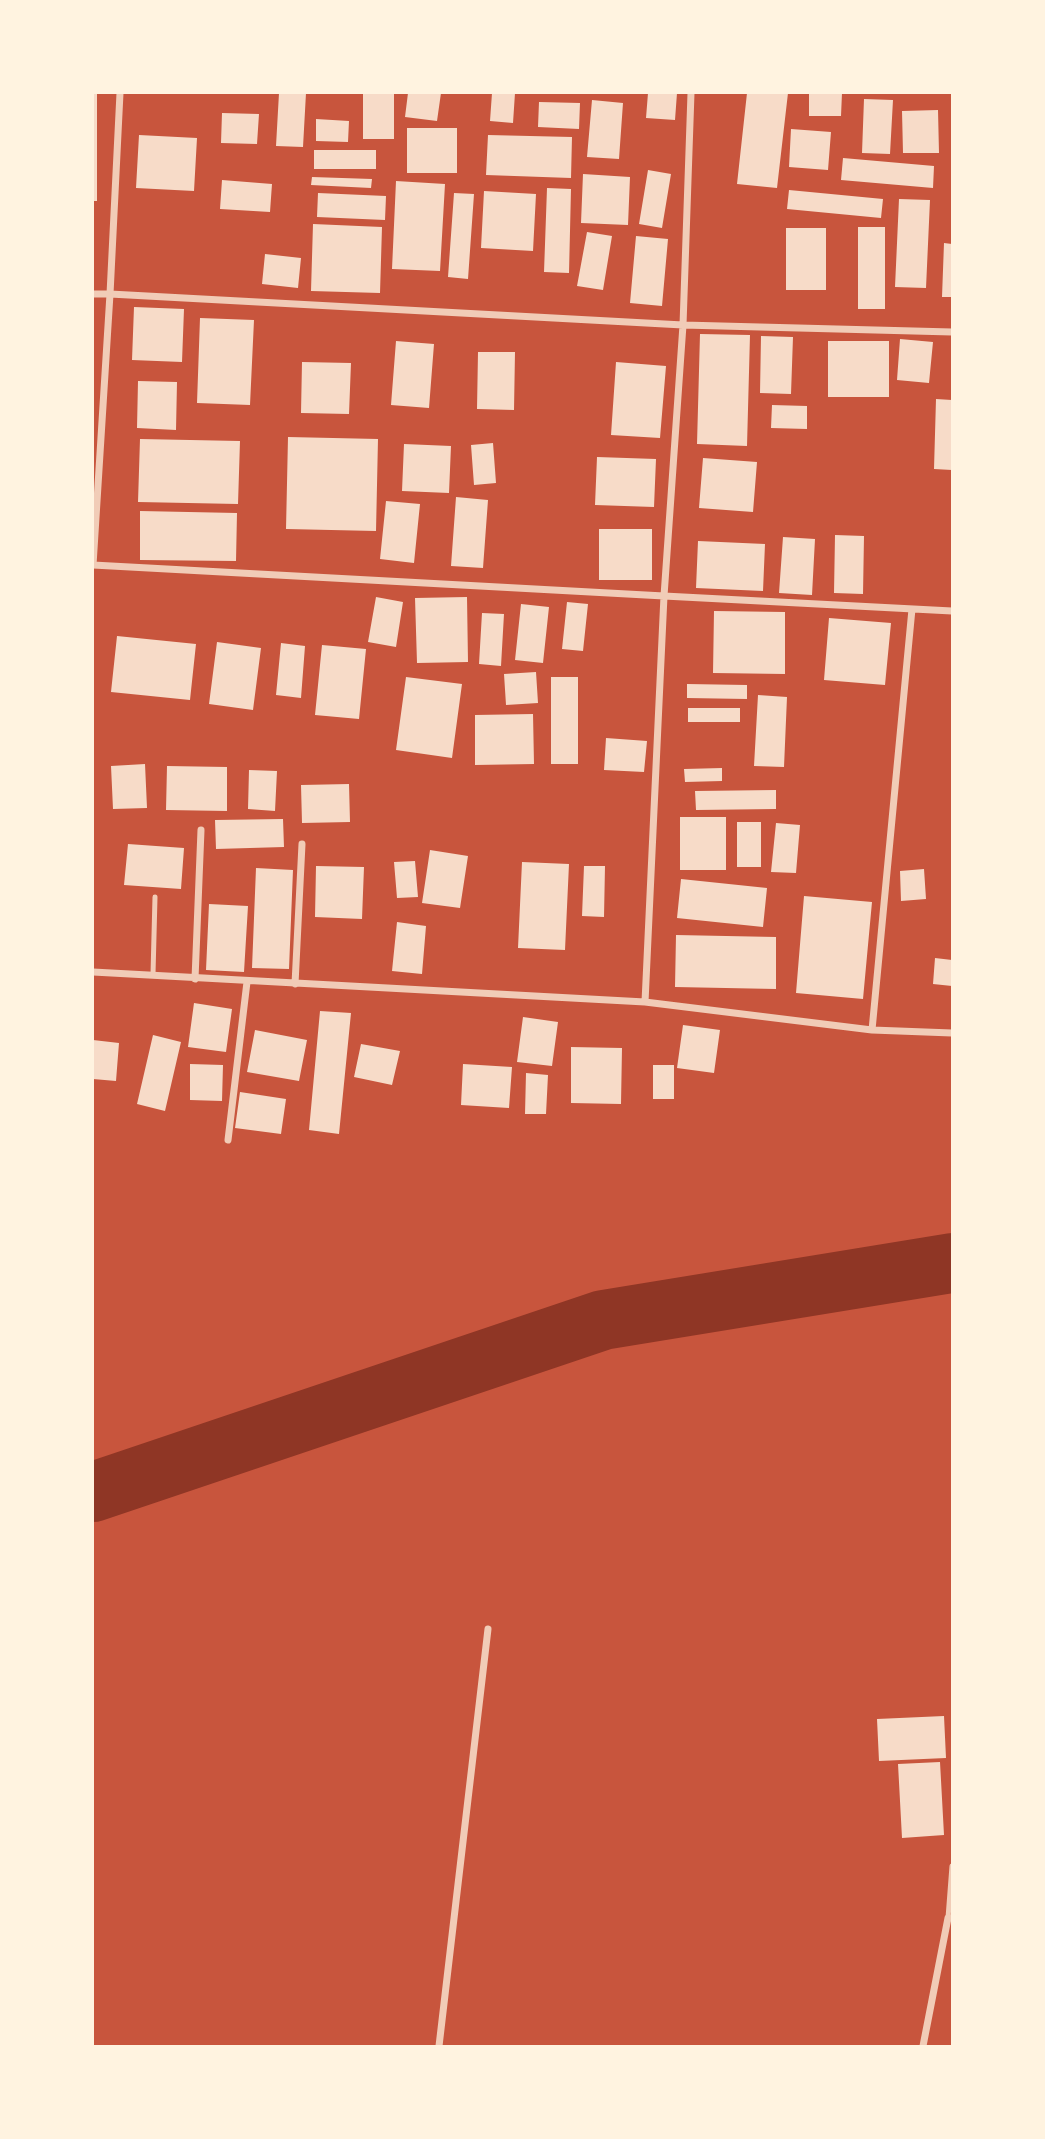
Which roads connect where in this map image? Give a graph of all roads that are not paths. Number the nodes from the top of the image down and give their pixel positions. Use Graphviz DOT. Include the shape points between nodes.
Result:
graph roads {
  1 [pos="120,93"];
  2 [pos="691,93"];
  3 [pos="93,294"];
  4 [pos="110,295"];
  5 [pos="683,325"];
  6 [pos="952,332"];
  7 [pos="93,566"];
  8 [pos="664,596"];
  9 [pos="912,609"];
  10 [pos="952,611"];
  11 [pos="201,830"];
  12 [pos="302,844"];
  13 [pos="155,897"];
  14 [pos="93,972"];
  15 [pos="152,974"];
  16 [pos="195,979"];
  17 [pos="247,982"];
  18 [pos="295,984"];
  19 [pos="645,1002"];
  20 [pos="872,1030"];
  21 [pos="952,1033"];
  22 [pos="228,1140"];
  23 [pos="488,1629"];
  24 [pos="952,1866"];
  25 [pos="950,1918"];
  26 [pos="439,2046"];
  27 [pos="923,2046"];
  1 -- 4 [label="street"];
  2 -- 5 [label="street"];
  3 -- 4 [label="street"];
  4 -- 5 [label="street"];
  4 -- 7 [label="street"];
  5 -- 6 [label="street"];
  5 -- 8 [label="street"];
  7 -- 8 [label="street"];
  8 -- 9 [label="street"];
  8 -- 19 [label="street"];
  9 -- 10 [label="street"];
  9 -- 20 [label="street"];
  11 -- 16 [label="street"];
  12 -- 18 [label="street"];
  13 -- 15 [label="lane"];
  14 -- 15 [label="street"];
  15 -- 16 [label="street"];
  16 -- 17 [label="street"];
  17 -- 18 [label="street"];
  17 -- 22 [label="street"];
  18 -- 19 [label="street"];
  19 -- 20 [label="street"];
  20 -- 21 [label="street"];
  23 -- 26 [label="street"];
  24 -- 25 [label="lane"];
  25 -- 27 [label="street"];
}
